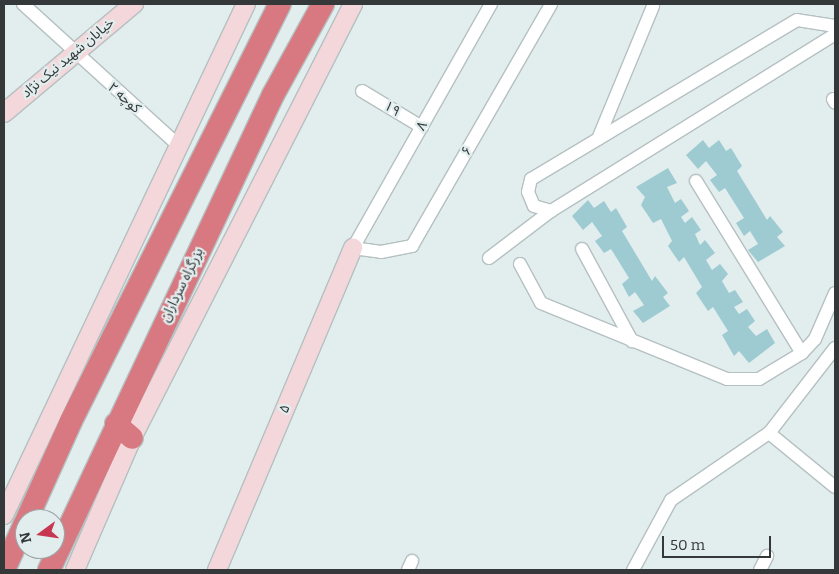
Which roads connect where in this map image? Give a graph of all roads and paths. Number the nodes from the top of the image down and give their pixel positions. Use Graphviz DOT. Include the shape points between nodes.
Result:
graph roads {
  1 [pos="23,4"];
  2 [pos="134,4"];
  3 [pos="246,4"];
  4 [pos="280,4"];
  5 [pos="323,4"];
  6 [pos="353,4"];
  7 [pos="491,4"];
  8 [pos="551,4"];
  9 [pos="653,6"];
  10 [pos="835,26"];
  11 [pos="835,34"];
  12 [pos="72,52"];
  13 [pos="243,75"];
  14 [pos="362,91"];
  15 [pos="273,96"];
  16 [pos="4,113"];
  17 [pos="422,127"];
  18 [pos="598,139"];
  19 [pos="177,144"];
  20 [pos="696,181"];
  21 [pos="551,211"];
  22 [pos="354,248"];
  23 [pos="582,249"];
  24 [pos="489,258"];
  25 [pos="520,264"];
  26 [pos="835,293"];
  27 [pos="632,341"];
  28 [pos="835,348"];
  29 [pos="802,353"];
  30 [pos="124,431"];
  31 [pos="769,433"];
  32 [pos="835,487"];
  33 [pos="31,509"];
  34 [pos="4,515"];
  35 [pos="15,545"];
  36 [pos="767,556"];
  37 [pos="4,570"];
  38 [pos="49,570"];
  39 [pos="75,570"];
  40 [pos="217,570"];
  41 [pos="633,570"];
  42 [pos="760,570"];
  1 -- 12 [label="street, کوچه ۲"];
  2 -- 12 [label="main road, خیابان شهید نیک نژاد"];
  3 -- 19 [label="main road"];
  4 -- 13 [label="highway"];
  5 -- 15 [label="highway, بزرگراه سرداران"];
  6 -- 30 [label="main road"];
  7 -- 17 [label="street, ۸"];
  8 -- 22 [label="street, ۶" via="412,246 381,252"];
  9 -- 18 [label="street"];
  10 -- 18 [label="street" via="797,20"];
  11 -- 21 [label="street"];
  12 -- 16 [label="main road, خیابان شهید نیک نژاد"];
  12 -- 19 [label="street, کوچه ۲"];
  13 -- 15 [label="highway"];
  13 -- 33 [label="highway" via="71,421"];
  14 -- 17 [label="street, ۱۹"];
  15 -- 30 [label="highway, بزرگراه سرداران"];
  17 -- 22 [label="street, ۸"];
  18 -- 21 [label="street" via="531,179 528,192 534,206"];
  19 -- 34 [label="main road"];
  20 -- 29 [label="street"];
  21 -- 24 [label="street"];
  22 -- 40 [label="main road, ۵"];
  23 -- 27 [label="street"];
  25 -- 27 [label="street" via="541,303"];
  26 -- 29 [label="street" via="815,339"];
  27 -- 29 [label="street" via="727,379 759,379"];
  28 -- 31 [label="street"];
  30 -- 38 [label="highway, بزرگراه سرداران"];
  30 -- 39 [label="main road"];
  31 -- 32 [label="street"];
  31 -- 41 [label="street" via="671,500"];
  35 -- 37 [label="highway"];
  36 -- 42 [label="street"];
}
